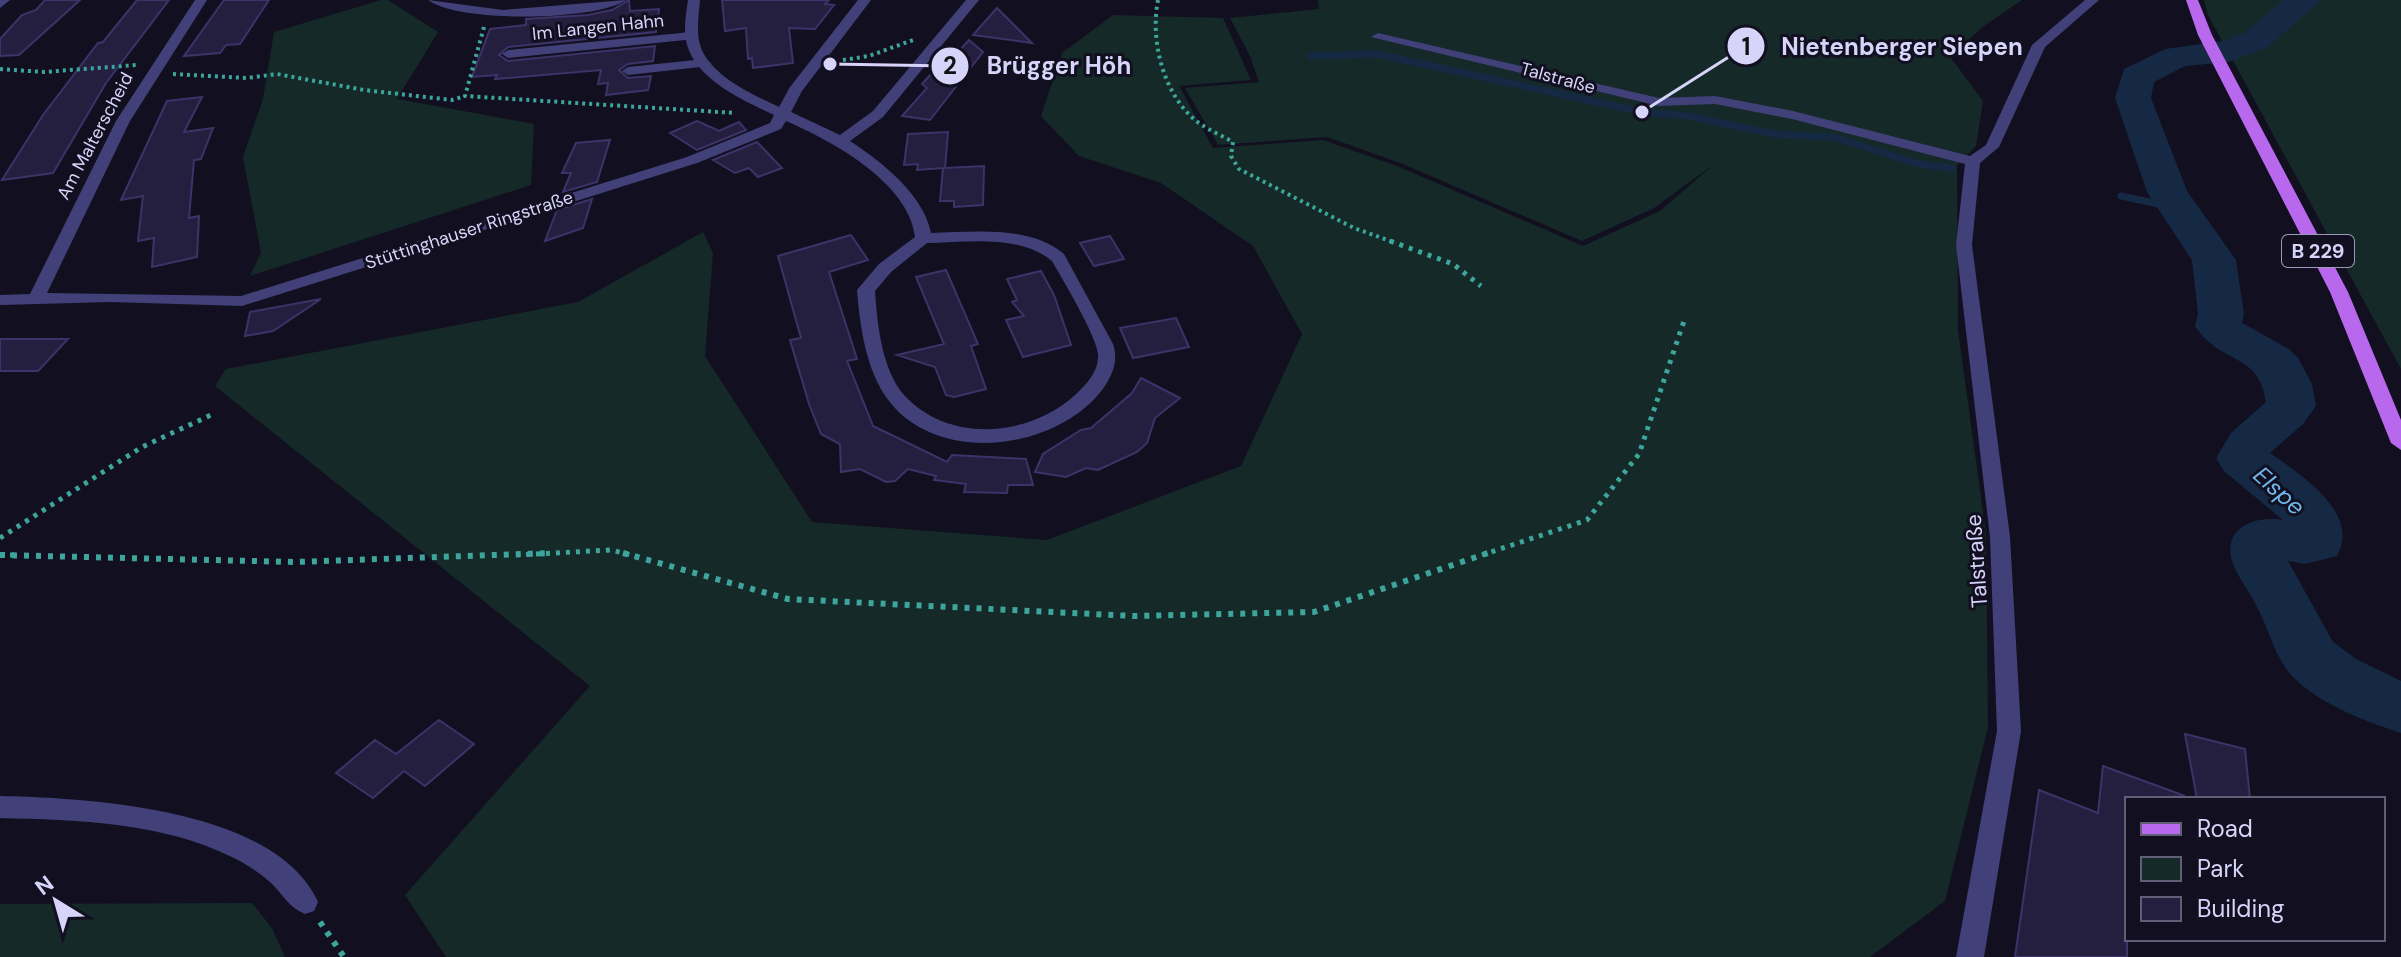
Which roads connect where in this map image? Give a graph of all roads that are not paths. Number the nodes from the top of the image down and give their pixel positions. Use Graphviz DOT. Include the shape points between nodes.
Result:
graph roads {
  1 [pos="201,0"];
  2 [pos="434,0"];
  3 [pos="620,0"];
  4 [pos="694,0"];
  5 [pos="865,0"];
  6 [pos="973,0"];
  7 [pos="2093,0"];
  8 [pos="2192,0"];
  9 [pos="691,36"];
  10 [pos="1378,37"];
  11 [pos="508,54"];
  12 [pos="705,63"];
  13 [pos="628,71"];
  14 [pos="783,113"];
  15 [pos="841,141"];
  16 [pos="1973,161"];
  17 [pos="923,238"];
  18 [pos="37,297"];
  19 [pos="0,300"];
  20 [pos="2401,443"];
  21 [pos="0,807"];
  22 [pos="305,902"];
  23 [pos="1970,957"];
  1 -- 18 [label="street, Am Malterscheid" via="156,65 100,163"];
  2 -- 3 [label="street" via="488,14"];
  4 -- 9 [label="street, Im Langen Hahn"];
  5 -- 14 [label="street, Stüttinghauser Ringstraße"];
  6 -- 15 [label="street" via="878,114"];
  7 -- 16 [label="street" via="2039,45 1992,147"];
  8 -- 20 [label="main road, B 229" via="2205,35 2339,292"];
  9 -- 11 [label="lane, Im Langen Hahn"];
  9 -- 12 [label="street, Im Langen Hahn"];
  10 -- 16 [label="street, Talstraße" via="1659,102 1715,100 1793,115"];
  12 -- 13 [label="lane"];
  12 -- 14 [label="street, Im Langen Hahn"];
  14 -- 15 [label="street, Im Langen Hahn"];
  14 -- 18 [label="street, Stüttinghauser Ringstraße" via="776,126 756,137 692,160 242,301"];
  15 -- 17 [label="street, Im Langen Hahn" via="870,161 912,203 922,221"];
  16 -- 23 [label="street, Talstraße" via="1964,245 2000,537 2009,731"];
  17 -- 17 [label="street" via="1007,239 1057,255 1107,353 1102,379 1083,401 1057,421 1019,434 991,436 952,433 922,419 897,398 867,321 866,290"];
  18 -- 19 [label="street, Stüttinghauser Ringstraße"];
  21 -- 22 [label="street" via="76,809 196,832 235,845 289,879"];
}
